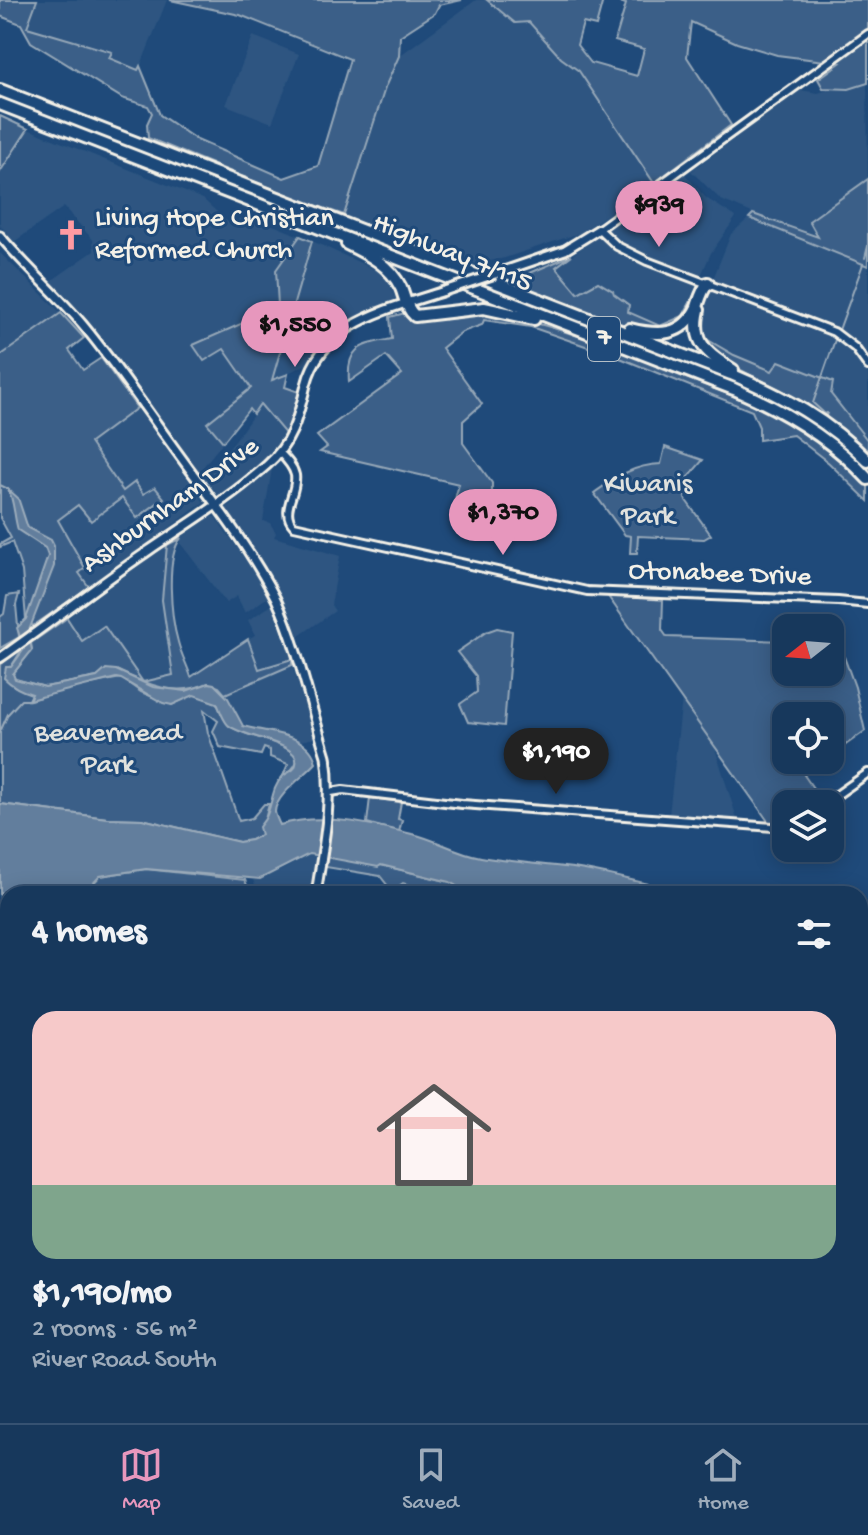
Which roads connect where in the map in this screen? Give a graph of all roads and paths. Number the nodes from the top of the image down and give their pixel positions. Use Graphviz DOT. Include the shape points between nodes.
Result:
graph roads {
  1 [pos="868,34"];
  2 [pos="0,90"];
  3 [pos="0,104"];
  4 [pos="599,229"];
  5 [pos="323,231"];
  6 [pos="0,236"];
  7 [pos="0,243"];
  8 [pos="25,266"];
  9 [pos="708,283"];
  10 [pos="406,303"];
  11 [pos="567,310"];
  12 [pos="626,347"];
  13 [pos="868,366"];
  14 [pos="777,394"];
  15 [pos="280,453"];
  16 [pos="868,461"];
  17 [pos="868,479"];
  18 [pos="217,506"];
  19 [pos="868,604"];
  20 [pos="0,658"];
  21 [pos="868,773"];
  22 [pos="844,790"];
  23 [pos="331,792"];
  24 [pos="772,827"];
  25 [pos="317,886"];
  1 -- 4 [label="street, Ashburnham Drive"];
  2 -- 11 [label="highway, Highway 7/115 / 7"];
  3 -- 5 [label="highway, Highway 7/115 / 7"];
  4 -- 9 [label="street" via="630,253"];
  4 -- 10 [label="main road, Ashburnham Drive, bridge" via="565,250"];
  5 -- 10 [label="highway" via="381,263 398,282"];
  5 -- 12 [label="highway, Highway 7/115 / 7"];
  6 -- 8 [label="main road"];
  7 -- 8 [label="main road"];
  8 -- 18 [label="main road" via="96,342"];
  9 -- 11 [label="highway" via="688,321 664,334"];
  9 -- 13 [label="street" via="834,332"];
  9 -- 14 [label="highway" via="696,324 702,345"];
  10 -- 12 [label="highway" via="416,316 469,308 503,311"];
  10 -- 15 [label="main road, Ashburnham Drive" via="356,322 330,342 311,370 294,432"];
  11 -- 14 [label="highway, Highway 7/115 / 7"];
  12 -- 17 [label="highway, Highway 7/115 / 7" via="763,402 819,437"];
  14 -- 16 [label="highway, Highway 7/115 / 7" via="824,422"];
  15 -- 18 [label="main road, Ashburnham Drive"];
  15 -- 19 [label="street, Otonabee Drive" via="295,476 287,513 294,526 587,591"];
  18 -- 20 [label="main road, Ashburnham Drive"];
  18 -- 23 [label="main road" via="281,611 326,756"];
  21 -- 22 [label="street"];
  23 -- 24 [label="street"];
  23 -- 25 [label="main road"];
}
